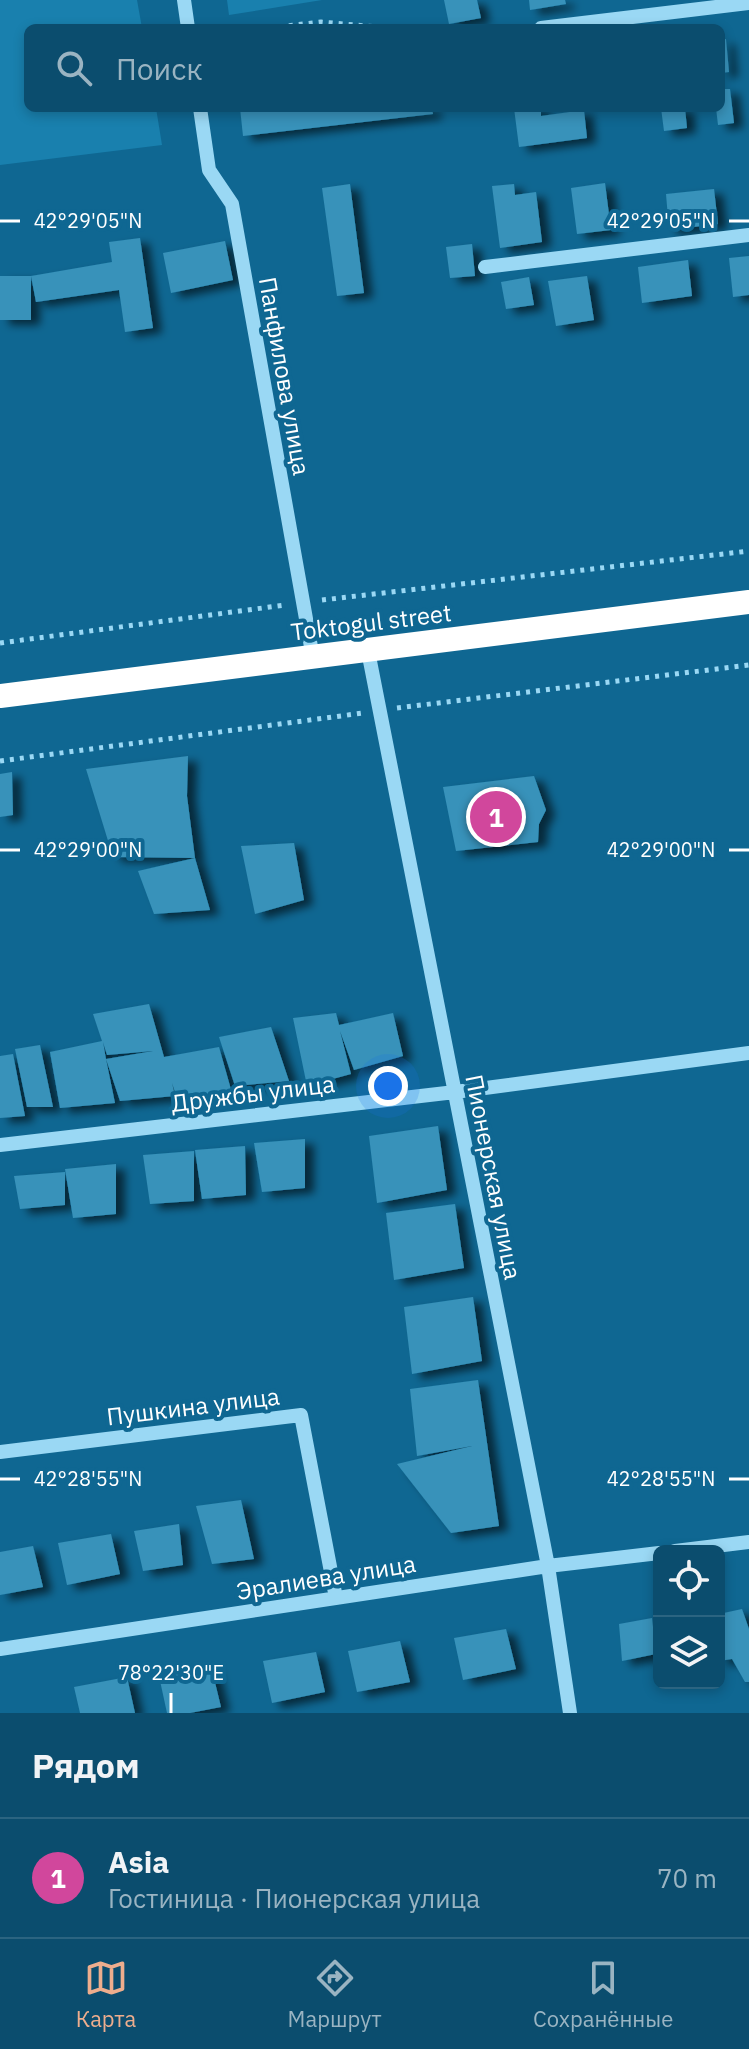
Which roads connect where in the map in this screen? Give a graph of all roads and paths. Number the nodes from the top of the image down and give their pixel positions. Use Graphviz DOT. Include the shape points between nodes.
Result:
graph roads {
  1 [pos="184,0"];
  2 [pos="749,3"];
  3 [pos="187,24"];
  4 [pos="304,24"];
  5 [pos="344,24"];
  6 [pos="574,24"];
  7 [pos="201,112"];
  8 [pos="749,235"];
  9 [pos="485,267"];
  10 [pos="749,551"];
  11 [pos="749,602"];
  12 [pos="303,603"];
  13 [pos="0,643"];
  14 [pos="368,651"];
  15 [pos="313,658"];
  16 [pos="0,696"];
  17 [pos="749,1053"];
  18 [pos="455,1092"];
  19 [pos="0,1145"];
  20 [pos="0,1452"];
  21 [pos="749,1542"];
  22 [pos="724,1545"];
  23 [pos="653,1554"];
  24 [pos="548,1566"];
  25 [pos="336,1598"];
  26 [pos="0,1649"];
  27 [pos="570,1713"];
  1 -- 3 [label="street"];
  2 -- 6 [label="street"];
  4 -- 5 [label="path"];
  7 -- 12 [label="street, Панфилова улица" via="209,170 232,204"];
  8 -- 9 [label="street"];
  10 -- 12 [label="path"];
  11 -- 14 [label="highway, Toktogul street"];
  12 -- 13 [label="path"];
  12 -- 15 [label="street, Панфилова улица"];
  14 -- 15 [label="highway, Toktogul street"];
  14 -- 18 [label="street, Пионерская улица"];
  15 -- 16 [label="highway, Toktogul street"];
  17 -- 18 [label="street, Дружбы улица"];
  18 -- 19 [label="street, Дружбы улица"];
  18 -- 24 [label="street, Пионерская улица"];
  20 -- 25 [label="street, Пушкина улица" via="301,1415"];
  21 -- 22 [label="street"];
  23 -- 24 [label="street, Эралиева улица"];
  24 -- 25 [label="street, Эралиева улица"];
  24 -- 27 [label="street, Пионерская улица"];
  25 -- 26 [label="street, Эралиева улица"];
}
